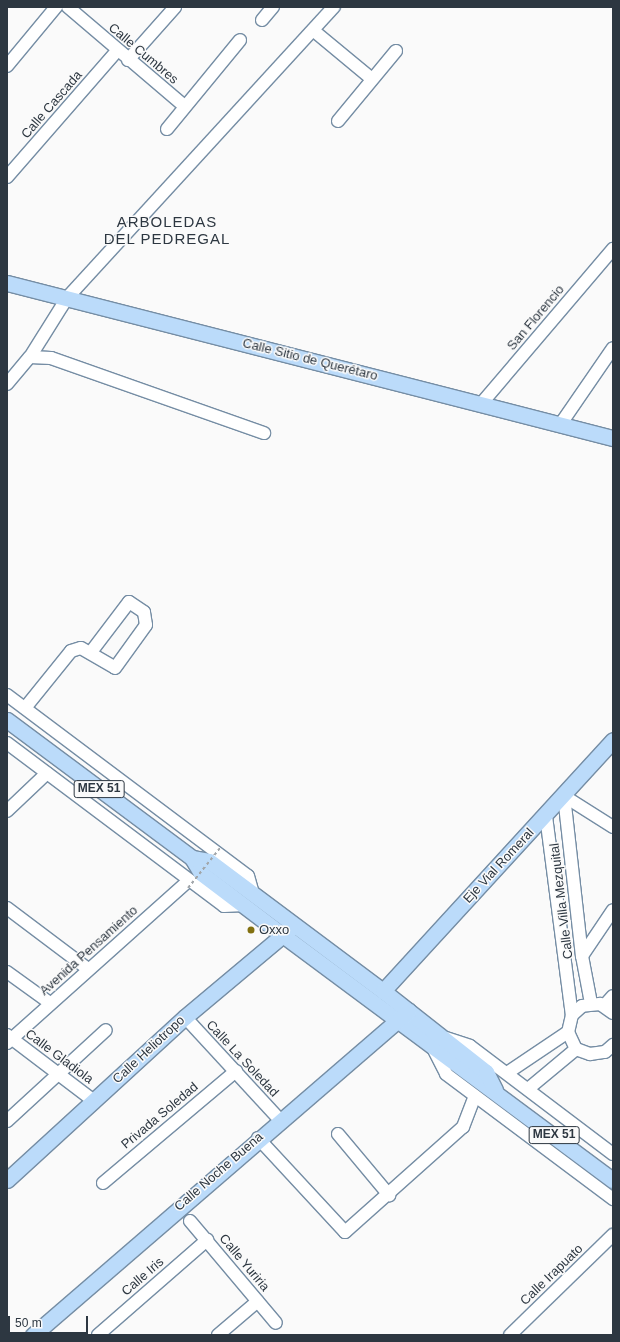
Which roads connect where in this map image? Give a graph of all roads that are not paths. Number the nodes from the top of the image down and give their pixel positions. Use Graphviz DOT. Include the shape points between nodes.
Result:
graph roads {
  1 [pos="56,7"];
  2 [pos="68,7"];
  3 [pos="175,7"];
  4 [pos="273,7"];
  5 [pos="334,7"];
  6 [pos="262,20"];
  7 [pos="314,31"];
  8 [pos="240,40"];
  9 [pos="117,51"];
  10 [pos="396,51"];
  11 [pos="128,60"];
  12 [pos="7,66"];
  13 [pos="372,80"];
  14 [pos="183,105"];
  15 [pos="338,120"];
  16 [pos="167,129"];
  17 [pos="7,177"];
  18 [pos="613,249"];
  19 [pos="7,283"];
  20 [pos="67,298"];
  21 [pos="613,348"];
  22 [pos="30,357"];
  23 [pos="7,384"];
  24 [pos="481,404"];
  25 [pos="560,424"];
  26 [pos="264,432"];
  27 [pos="613,438"];
  28 [pos="91,652"];
  29 [pos="7,695"];
  30 [pos="25,708"];
  31 [pos="7,720"];
  32 [pos="7,743"];
  33 [pos="611,747"];
  34 [pos="47,773"];
  35 [pos="564,796"];
  36 [pos="7,811"];
  37 [pos="546,816"];
  38 [pos="613,826"];
  39 [pos="189,884"];
  40 [pos="248,899"];
  41 [pos="7,908"];
  42 [pos="613,910"];
  43 [pos="294,924"];
  44 [pos="284,936"];
  45 [pos="582,956"];
  46 [pos="88,969"];
  47 [pos="7,972"];
  48 [pos="383,991"];
  49 [pos="613,996"];
  50 [pos="591,1003"];
  51 [pos="50,1004"];
  52 [pos="609,1009"];
  53 [pos="408,1011"];
  54 [pos="572,1015"];
  55 [pos="185,1017"];
  56 [pos="396,1021"];
  57 [pos="106,1030"];
  58 [pos="568,1032"];
  59 [pos="9,1039"];
  60 [pos="437,1042"];
  61 [pos="613,1045"];
  62 [pos="576,1048"];
  63 [pos="236,1071"];
  64 [pos="507,1073"];
  65 [pos="59,1074"];
  66 [pos="528,1089"];
  67 [pos="475,1096"];
  68 [pos="94,1100"];
  69 [pos="279,1119"];
  70 [pos="7,1121"];
  71 [pos="338,1134"];
  72 [pos="258,1138"];
  73 [pos="613,1154"];
  74 [pos="7,1180"];
  75 [pos="613,1180"];
  76 [pos="103,1183"];
  77 [pos="389,1195"];
  78 [pos="613,1199"];
  79 [pos="190,1221"];
  80 [pos="613,1235"];
  81 [pos="207,1240"];
  82 [pos="258,1301"];
  83 [pos="276,1323"];
  84 [pos="513,1334"];
  85 [pos="33,1335"];
  86 [pos="98,1335"];
  87 [pos="218,1335"];
  1 -- 12 [label="street"];
  2 -- 9 [label="street, Calle Cumbres"];
  3 -- 11 [label="street"];
  4 -- 6 [label="street"];
  5 -- 7 [label="street"];
  7 -- 13 [label="street"];
  7 -- 20 [label="street"];
  8 -- 14 [label="street"];
  9 -- 11 [label="street, Calle Cumbres"];
  9 -- 17 [label="street, Calle Cascada"];
  10 -- 13 [label="street"];
  11 -- 14 [label="street, Calle Cumbres"];
  13 -- 15 [label="street"];
  14 -- 16 [label="street"];
  18 -- 24 [label="street, San Florencio"];
  19 -- 20 [label="main road, Calle Sitio de Querétaro"];
  20 -- 22 [label="street"];
  20 -- 24 [label="main road, Calle Sitio de Querétaro"];
  21 -- 25 [label="street"];
  22 -- 23 [label="street"];
  22 -- 26 [label="street" via="51,358"];
  24 -- 25 [label="main road, Calle Sitio de Querétaro"];
  25 -- 27 [label="main road, Calle Sitio de Querétaro"];
  28 -- 28 [label="street" via="129,602 144,612 146,625 115,668"];
  28 -- 30 [label="street" via="81,648 71,651"];
  29 -- 30 [label="street"];
  30 -- 40 [label="street" via="248,876"];
  31 -- 40 [label="main road, MEX 51" via="192,858 209,860"];
  32 -- 34 [label="street"];
  33 -- 35 [label="main road, Eje Vial Romeral"];
  34 -- 36 [label="street"];
  34 -- 39 [label="street"];
  35 -- 37 [label="main road, Eje Vial Romeral"];
  35 -- 38 [label="street"];
  35 -- 45 [label="street, Calle Villa Mezquital"];
  37 -- 48 [label="main road, Eje Vial Romeral"];
  37 -- 54 [label="street, Calle Villa Mezquital"];
  39 -- 40 [label="street" via="224,906"];
  39 -- 46 [label="street, Avenida Pensamiento"];
  40 -- 43 [label="main road, MEX 51"];
  40 -- 44 [label="main road, MEX 51"];
  41 -- 46 [label="street"];
  42 -- 45 [label="street"];
  43 -- 44 [label="main road, Calle Heliotropo"];
  43 -- 48 [label="main road, MEX 51"];
  44 -- 55 [label="main road, Calle Heliotropo"];
  44 -- 56 [label="main road, MEX 51"];
  45 -- 50 [label="street, Calle Villa Mezquital"];
  46 -- 51 [label="street, Avenida Pensamiento"];
  47 -- 51 [label="street"];
  48 -- 53 [label="main road, MEX 51"];
  49 -- 52 [label="street"];
  50 -- 52 [label="street"];
  50 -- 54 [label="street"];
  51 -- 59 [label="street, Avenida Pensamiento"];
  53 -- 56 [label="main road, Calle Noche Buena"];
  53 -- 60 [label="main road, MEX 51"];
  54 -- 58 [label="street"];
  55 -- 63 [label="street, Calle La Soledad"];
  55 -- 68 [label="main road, Calle Heliotropo"];
  56 -- 60 [label="main road, MEX 51"];
  56 -- 69 [label="main road, Calle Noche Buena"];
  57 -- 65 [label="street"];
  58 -- 62 [label="street"];
  58 -- 64 [label="street"];
  59 -- 65 [label="street, Calle Gladiola"];
  60 -- 64 [label="street" via="470,1046"];
  60 -- 67 [label="street" via="446,1074"];
  60 -- 75 [label="main road, MEX 51" via="477,1082 495,1090"];
  61 -- 62 [label="street" via="599,1054"];
  62 -- 66 [label="street"];
  63 -- 69 [label="street, Calle La Soledad"];
  63 -- 76 [label="street, Privada Soledad"];
  64 -- 66 [label="street"];
  65 -- 68 [label="street, Calle Gladiola"];
  65 -- 70 [label="street"];
  66 -- 73 [label="street"];
  67 -- 77 [label="street" via="463,1127"];
  67 -- 78 [label="street"];
  68 -- 74 [label="main road, Calle Heliotropo"];
  69 -- 72 [label="main road, Calle Noche Buena"];
  71 -- 77 [label="street"];
  72 -- 77 [label="street" via="345,1232"];
  72 -- 85 [label="main road, Calle Noche Buena"];
  79 -- 81 [label="street, Calle Yuriria"];
  80 -- 84 [label="street, Calle Irapuato"];
  81 -- 82 [label="street, Calle Yuriria"];
  81 -- 86 [label="street, Calle Iris"];
  82 -- 83 [label="street, Calle Yuriria"];
  82 -- 87 [label="street"];
}
